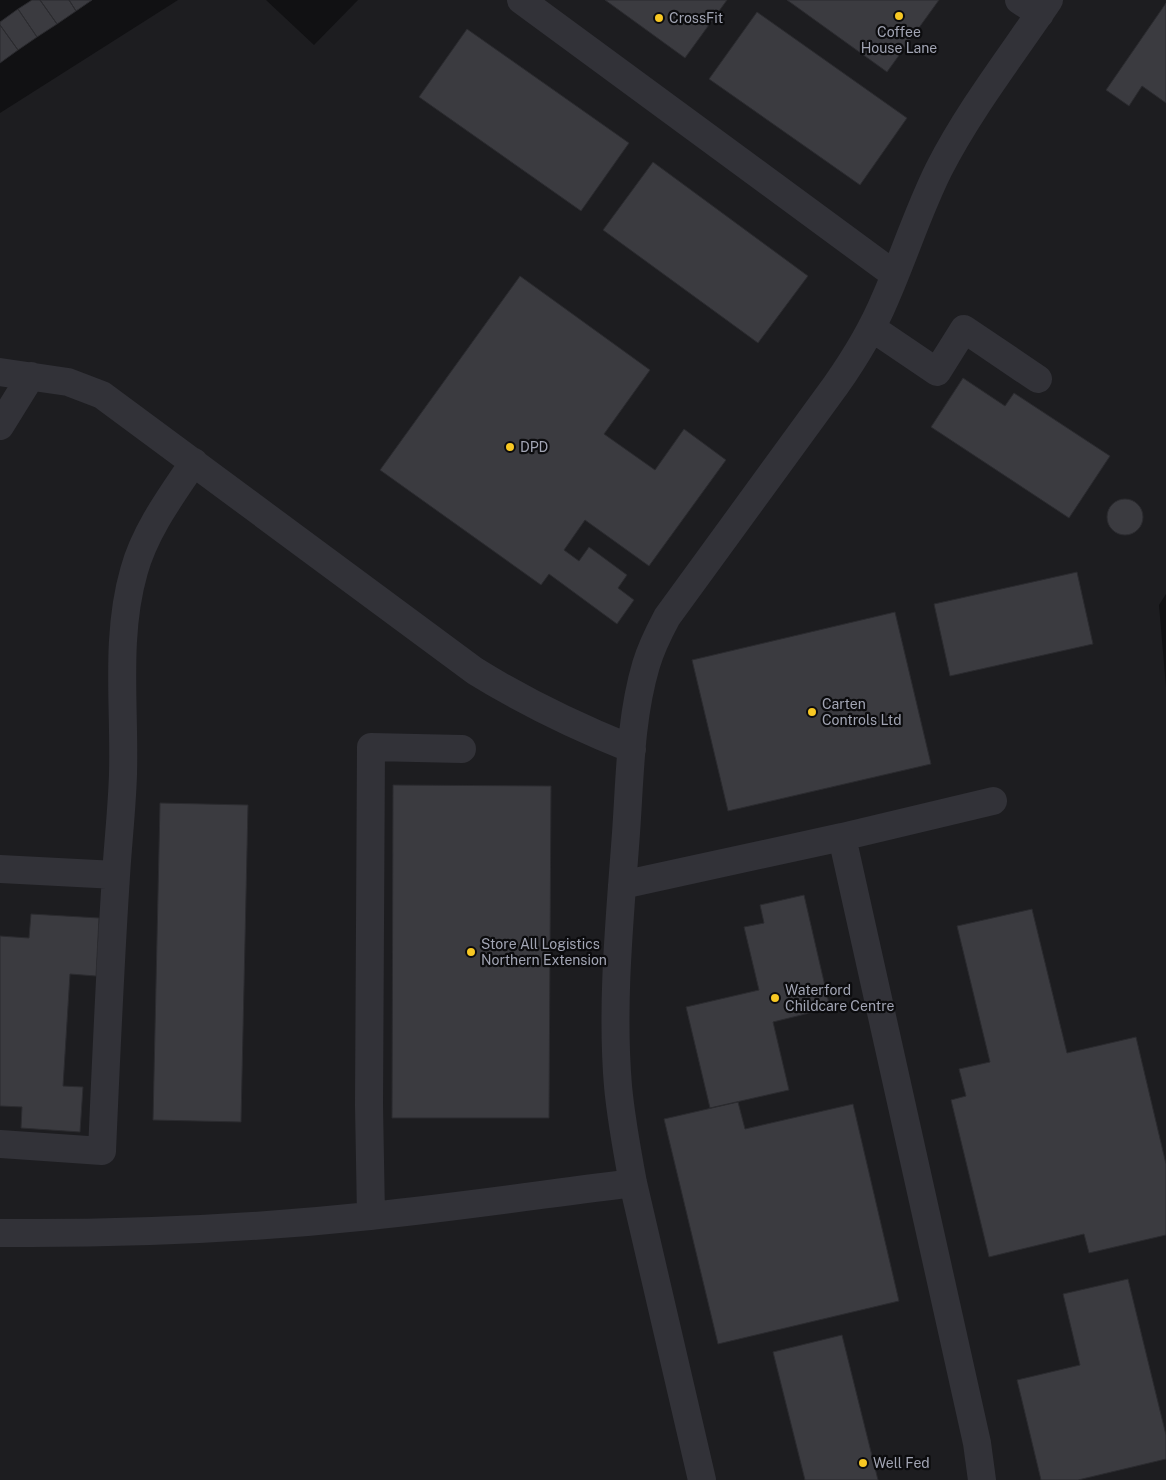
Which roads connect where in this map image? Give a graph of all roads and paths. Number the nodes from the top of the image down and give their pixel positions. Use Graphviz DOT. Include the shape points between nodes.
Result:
graph roads {
  1 [pos="520,0"];
  2 [pos="1036,5"];
  3 [pos="896,275"];
  4 [pos="872,328"];
  5 [pos="0,372"];
  6 [pos="31,376"];
  7 [pos="1038,379"];
  8 [pos="0,426"];
  9 [pos="194,462"];
  10 [pos="462,749"];
  11 [pos="632,749"];
  12 [pos="993,801"];
  13 [pos="842,837"];
  14 [pos="0,870"];
  15 [pos="116,875"];
  16 [pos="622,885"];
  17 [pos="0,1144"];
  18 [pos="633,1183"];
  19 [pos="371,1216"];
  20 [pos="0,1233"];
  21 [pos="702,1480"];
  22 [pos="982,1480"];
  1 -- 3 [label="street"];
  2 -- 3 [label="street" via="944,161 926,196"];
  3 -- 4 [label="street"];
  4 -- 7 [label="street" via="936,372 964,328"];
  4 -- 11 [label="street" via="836,385 667,616 646,664"];
  5 -- 6 [label="street"];
  6 -- 8 [label="street"];
  6 -- 9 [label="street" via="68,382 102,395"];
  9 -- 11 [label="street" via="475,671 537,707"];
  9 -- 15 [label="street" via="147,539 128,595 123,654 123,775"];
  10 -- 19 [label="street" via="371,747"];
  11 -- 16 [label="street"];
  12 -- 13 [label="street"];
  13 -- 16 [label="street"];
  13 -- 22 [label="street" via="977,1443"];
  14 -- 15 [label="street"];
  15 -- 17 [label="street" via="102,1151"];
  16 -- 18 [label="street" via="616,1055 621,1114"];
  18 -- 19 [label="street"];
  18 -- 21 [label="street"];
  19 -- 20 [label="street" via="264,1225"];
}
